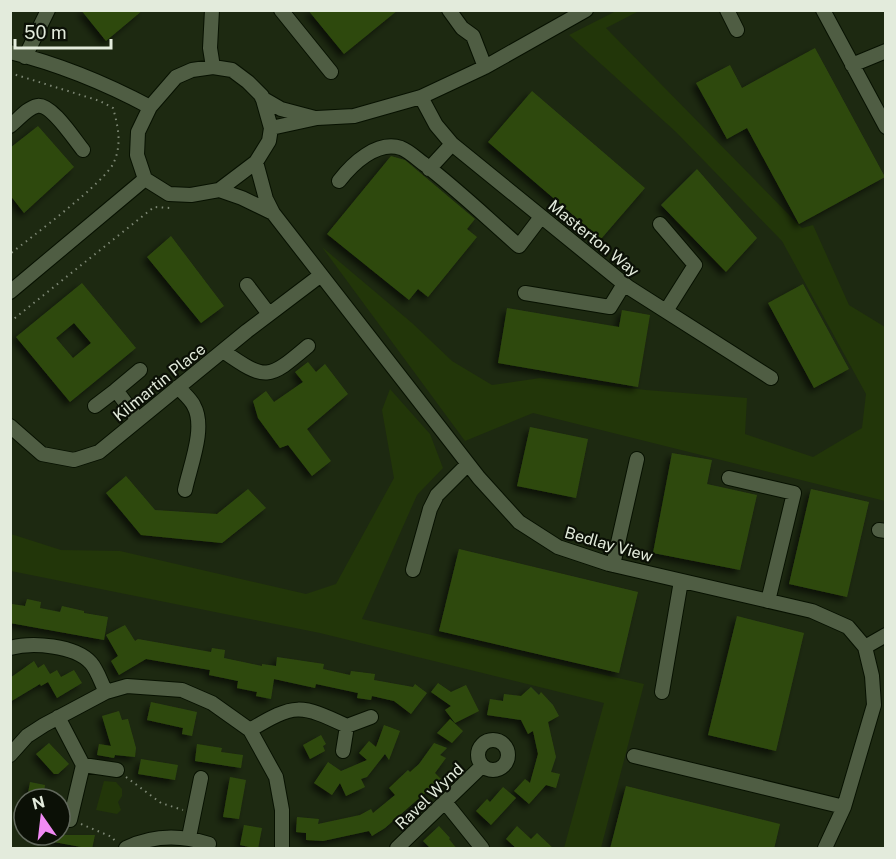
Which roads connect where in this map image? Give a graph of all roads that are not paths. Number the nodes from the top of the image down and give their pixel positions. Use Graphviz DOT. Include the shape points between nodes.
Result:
graph roads {
  1 [pos="48,10"];
  2 [pos="212,10"];
  3 [pos="281,10"];
  4 [pos="449,10"];
  5 [pos="586,10"];
  6 [pos="727,10"];
  7 [pos="823,10"];
  8 [pos="737,30"];
  9 [pos="885,51"];
  10 [pos="10,52"];
  11 [pos="25,57"];
  12 [pos="482,61"];
  13 [pos="852,65"];
  14 [pos="213,67"];
  15 [pos="331,72"];
  16 [pos="421,97"];
  17 [pos="262,98"];
  18 [pos="150,107"];
  19 [pos="317,118"];
  20 [pos="10,126"];
  21 [pos="885,127"];
  22 [pos="271,128"];
  23 [pos="452,144"];
  24 [pos="83,150"];
  25 [pos="256,162"];
  26 [pos="429,169"];
  27 [pos="145,178"];
  28 [pos="339,181"];
  29 [pos="219,190"];
  30 [pos="273,213"];
  31 [pos="541,217"];
  32 [pos="660,224"];
  33 [pos="321,275"];
  34 [pos="624,284"];
  35 [pos="247,285"];
  36 [pos="10,292"];
  37 [pos="525,293"];
  38 [pos="666,311"];
  39 [pos="269,314"];
  40 [pos="308,346"];
  41 [pos="223,351"];
  42 [pos="140,370"];
  43 [pos="771,378"];
  44 [pos="178,387"];
  45 [pos="116,390"];
  46 [pos="94,406"];
  47 [pos="138,420"];
  48 [pos="10,426"];
  49 [pos="637,459"];
  50 [pos="468,464"];
  51 [pos="729,478"];
  52 [pos="185,490"];
  53 [pos="613,565"];
  54 [pos="413,570"];
  55 [pos="681,581"];
  56 [pos="768,601"];
  57 [pos="885,635"];
  58 [pos="865,647"];
  59 [pos="10,648"];
  60 [pos="106,692"];
  61 [pos="662,692"];
  62 [pos="58,717"];
  63 [pos="371,717"];
  64 [pos="347,726"];
  65 [pos="250,730"];
  66 [pos="343,751"];
  67 [pos="10,755"];
  68 [pos="634,756"];
  69 [pos="83,765"];
  70 [pos="482,766"];
  71 [pos="117,770"];
  72 [pos="201,778"];
  73 [pos="445,802"];
  74 [pos="844,807"];
  75 [pos="72,812"];
  76 [pos="189,837"];
  77 [pos="209,844"];
  78 [pos="121,846"];
  79 [pos="282,849"];
  80 [pos="397,849"];
  81 [pos="482,849"];
  82 [pos="825,849"];
  1 -- 11 [label="street"];
  2 -- 14 [label="street"];
  3 -- 15 [label="street"];
  4 -- 12 [label="street" via="473,36"];
  5 -- 12 [label="street"];
  6 -- 8 [label="street"];
  7 -- 13 [label="street"];
  9 -- 13 [label="street"];
  10 -- 11 [label="street"];
  11 -- 18 [label="street" via="124,93"];
  12 -- 16 [label="street"];
  13 -- 21 [label="street"];
  14 -- 17 [label="street" via="232,70"];
  14 -- 18 [label="street" via="176,77"];
  16 -- 19 [label="street" via="354,116"];
  16 -- 23 [label="street, Masterton Way"];
  17 -- 19 [label="street" via="281,109"];
  17 -- 22 [label="street"];
  18 -- 27 [label="street" via="138,132 137,155"];
  19 -- 22 [label="street"];
  20 -- 24 [label="street" via="35,106 45,106"];
  22 -- 25 [label="street" via="269,141"];
  23 -- 26 [label="street"];
  23 -- 31 [label="street, Masterton Way"];
  25 -- 29 [label="street"];
  25 -- 30 [label="street, Bedlay View"];
  26 -- 28 [label="street" via="402,148 389,147 352,165"];
  26 -- 31 [label="street" via="519,246"];
  27 -- 29 [label="street" via="169,194"];
  27 -- 36 [label="street"];
  29 -- 30 [label="street, Bedlay View"];
  30 -- 33 [label="street, Bedlay View"];
  31 -- 34 [label="street, Masterton Way"];
  32 -- 38 [label="street" via="695,265"];
  33 -- 39 [label="street, Kilmartin Place"];
  33 -- 50 [label="street, Bedlay View"];
  34 -- 37 [label="street" via="610,307"];
  34 -- 38 [label="street, Masterton Way"];
  35 -- 39 [label="street"];
  38 -- 43 [label="street, Masterton Way"];
  39 -- 41 [label="street, Kilmartin Place"];
  40 -- 41 [label="street" via="283,367 265,373 252,371"];
  41 -- 44 [label="street, Kilmartin Place"];
  42 -- 45 [label="street"];
  44 -- 47 [label="street, Kilmartin Place"];
  44 -- 52 [label="street" via="194,404 198,416 199,435"];
  45 -- 46 [label="street"];
  45 -- 47 [label="street"];
  47 -- 48 [label="street, Kilmartin Place" via="99,452 74,460 42,454"];
  49 -- 53 [label="street"];
  50 -- 53 [label="street, Bedlay View" via="519,522 558,548"];
  50 -- 54 [label="street" via="433,502"];
  51 -- 56 [label="street" via="794,493"];
  53 -- 55 [label="street, Bedlay View"];
  55 -- 56 [label="street, Bedlay View"];
  55 -- 61 [label="street"];
  56 -- 58 [label="street, Bedlay View" via="812,611 848,627"];
  57 -- 58 [label="street"];
  58 -- 74 [label="street, Bedlay View" via="874,705"];
  59 -- 60 [label="street" via="45,645 77,654 90,662"];
  60 -- 62 [label="street"];
  60 -- 65 [label="street" via="127,686 182,690 212,703"];
  62 -- 67 [label="street" via="27,736"];
  62 -- 69 [label="street"];
  63 -- 64 [label="street"];
  64 -- 65 [label="street" via="317,712 297,708 278,713"];
  64 -- 66 [label="street"];
  65 -- 79 [label="street" via="276,777 282,810"];
  68 -- 74 [label="street"];
  69 -- 71 [label="street"];
  69 -- 75 [label="street"];
  70 -- 73 [label="street, Ravel Wynd"];
  72 -- 76 [label="street"];
  73 -- 80 [label="street, Ravel Wynd"];
  73 -- 81 [label="street"];
  74 -- 82 [label="street, Bedlay View"];
  76 -- 77 [label="street"];
  76 -- 78 [label="street"];
}
